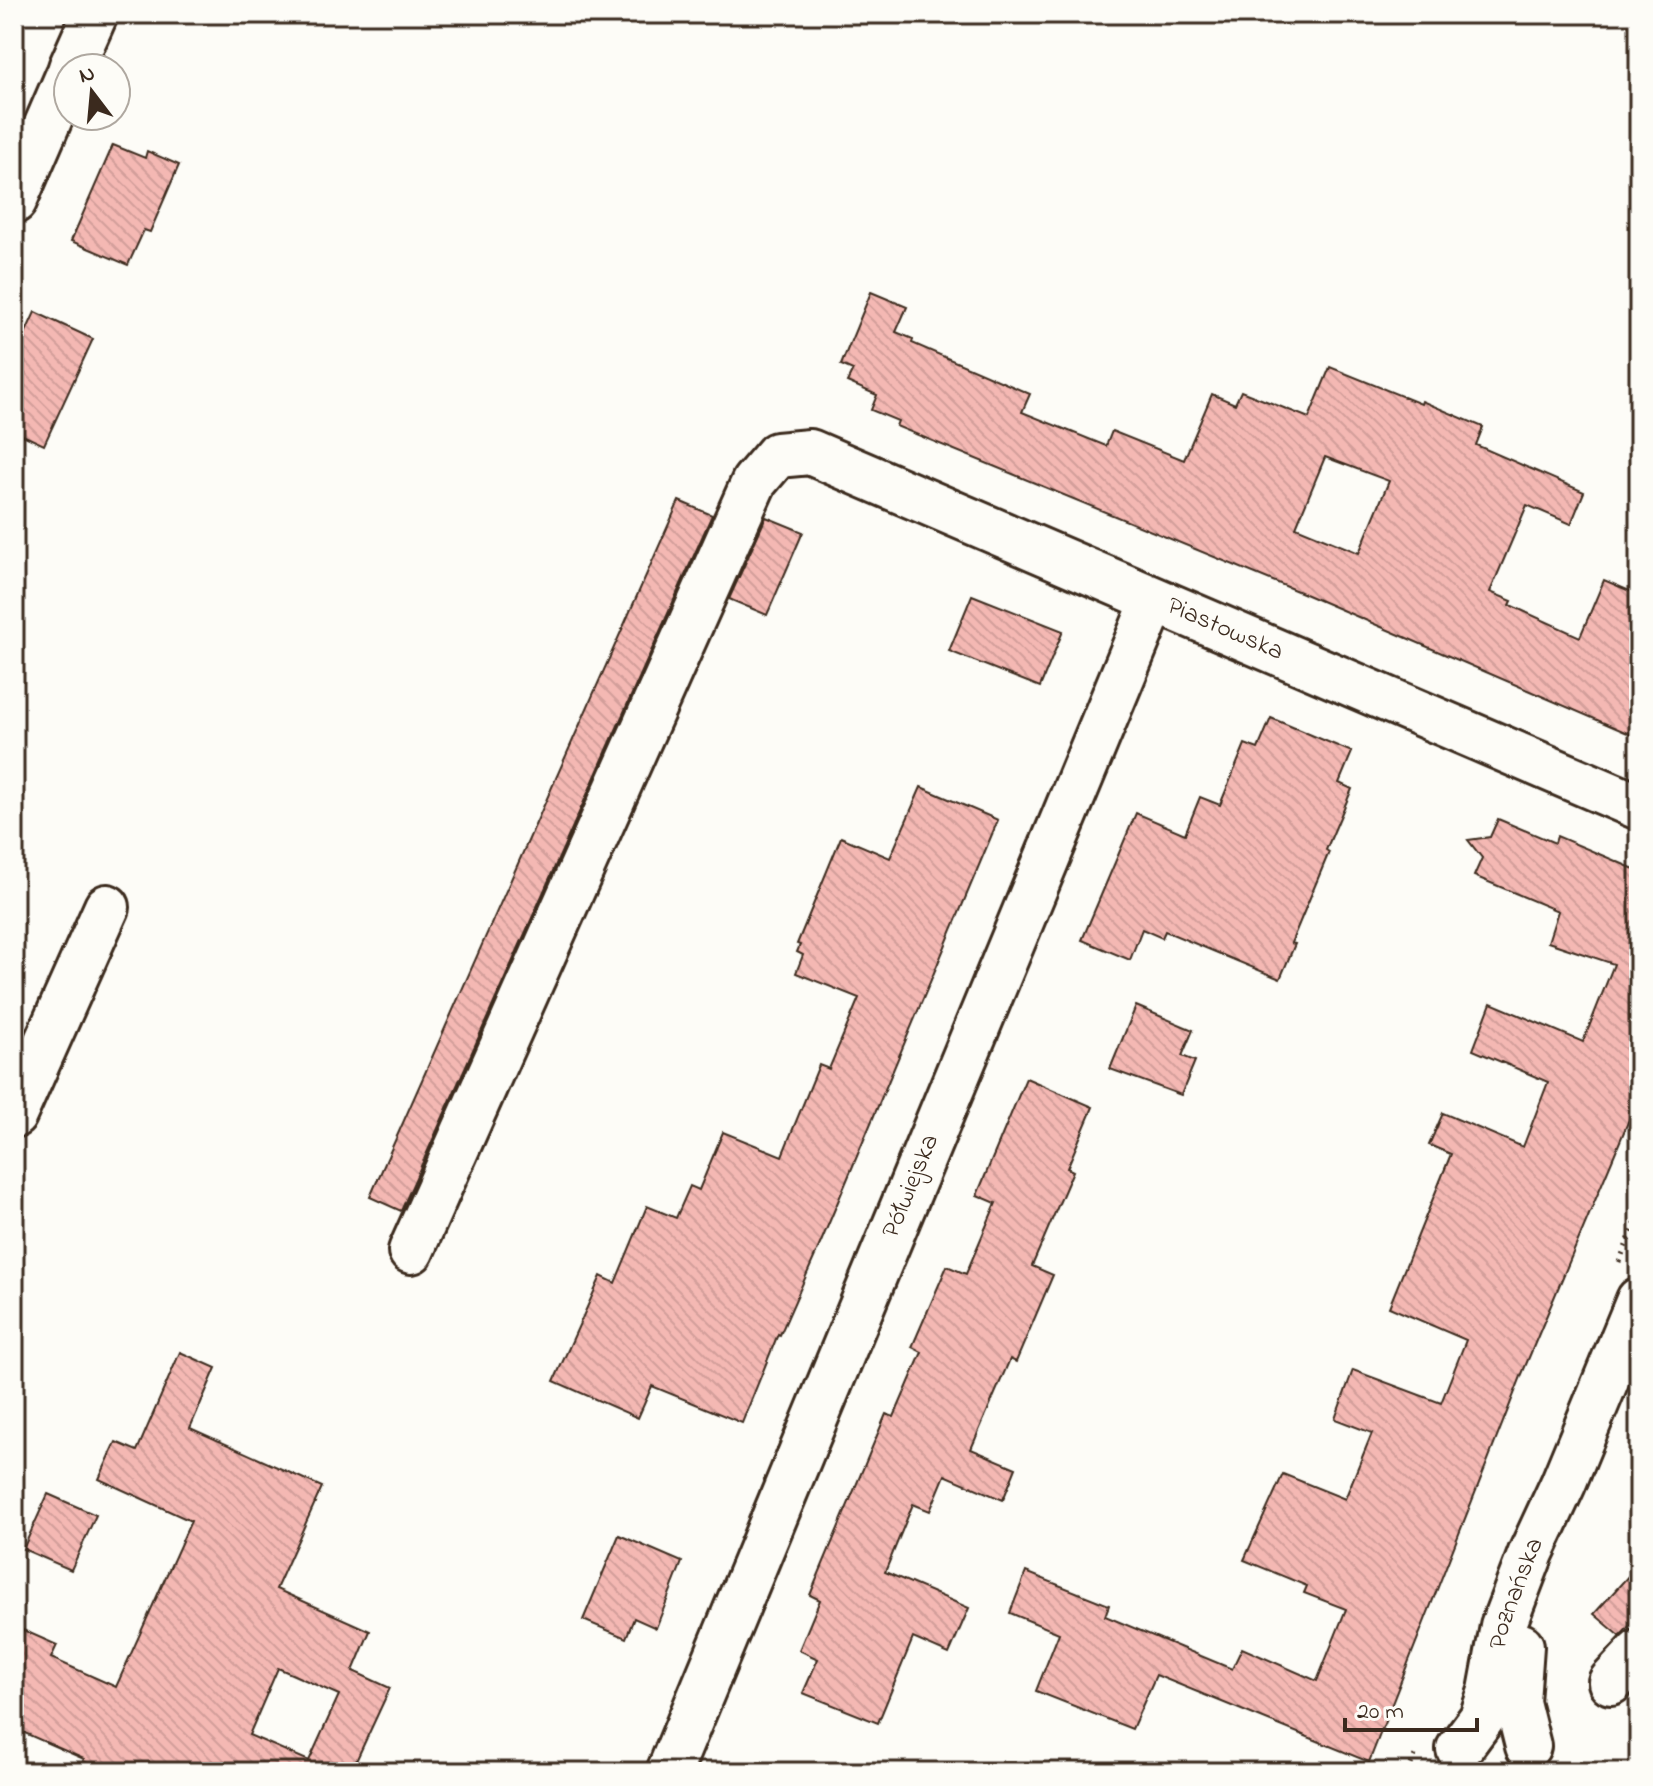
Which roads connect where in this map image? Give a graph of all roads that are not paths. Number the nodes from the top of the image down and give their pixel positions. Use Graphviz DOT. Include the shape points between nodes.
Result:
graph roads {
  1 [pos="95,14"];
  2 [pos="78,52"];
  3 [pos="52,113"];
  4 [pos="14,201"];
  5 [pos="1154,600"];
  6 [pos="1639,807"];
  7 [pos="107,907"];
  8 [pos="14,1115"];
  9 [pos="411,1251"];
  10 [pos="1639,1300"];
  11 [pos="1563,1484"];
  12 [pos="1539,1759"];
  13 [pos="1451,1760"];
  14 [pos="669,1772"];
  1 -- 2 [label="street"];
  3 -- 4 [label="street"];
  5 -- 6 [label="street, Piastowska"];
  5 -- 9 [label="street, Piastowska" via="810,452 777,455 754,482"];
  5 -- 14 [label="street, Półwiejska"];
  7 -- 8 [label="street"];
  10 -- 11 [label="street, Poznańska"];
  11 -- 12 [label="street, Poznańska" via="1520,1650 1517,1702"];
  11 -- 13 [label="street, Poznańska" via="1503,1626 1482,1718"];
  12 -- 13 [label="street" via="1512,1739 1493,1737 1476,1740"];
}
